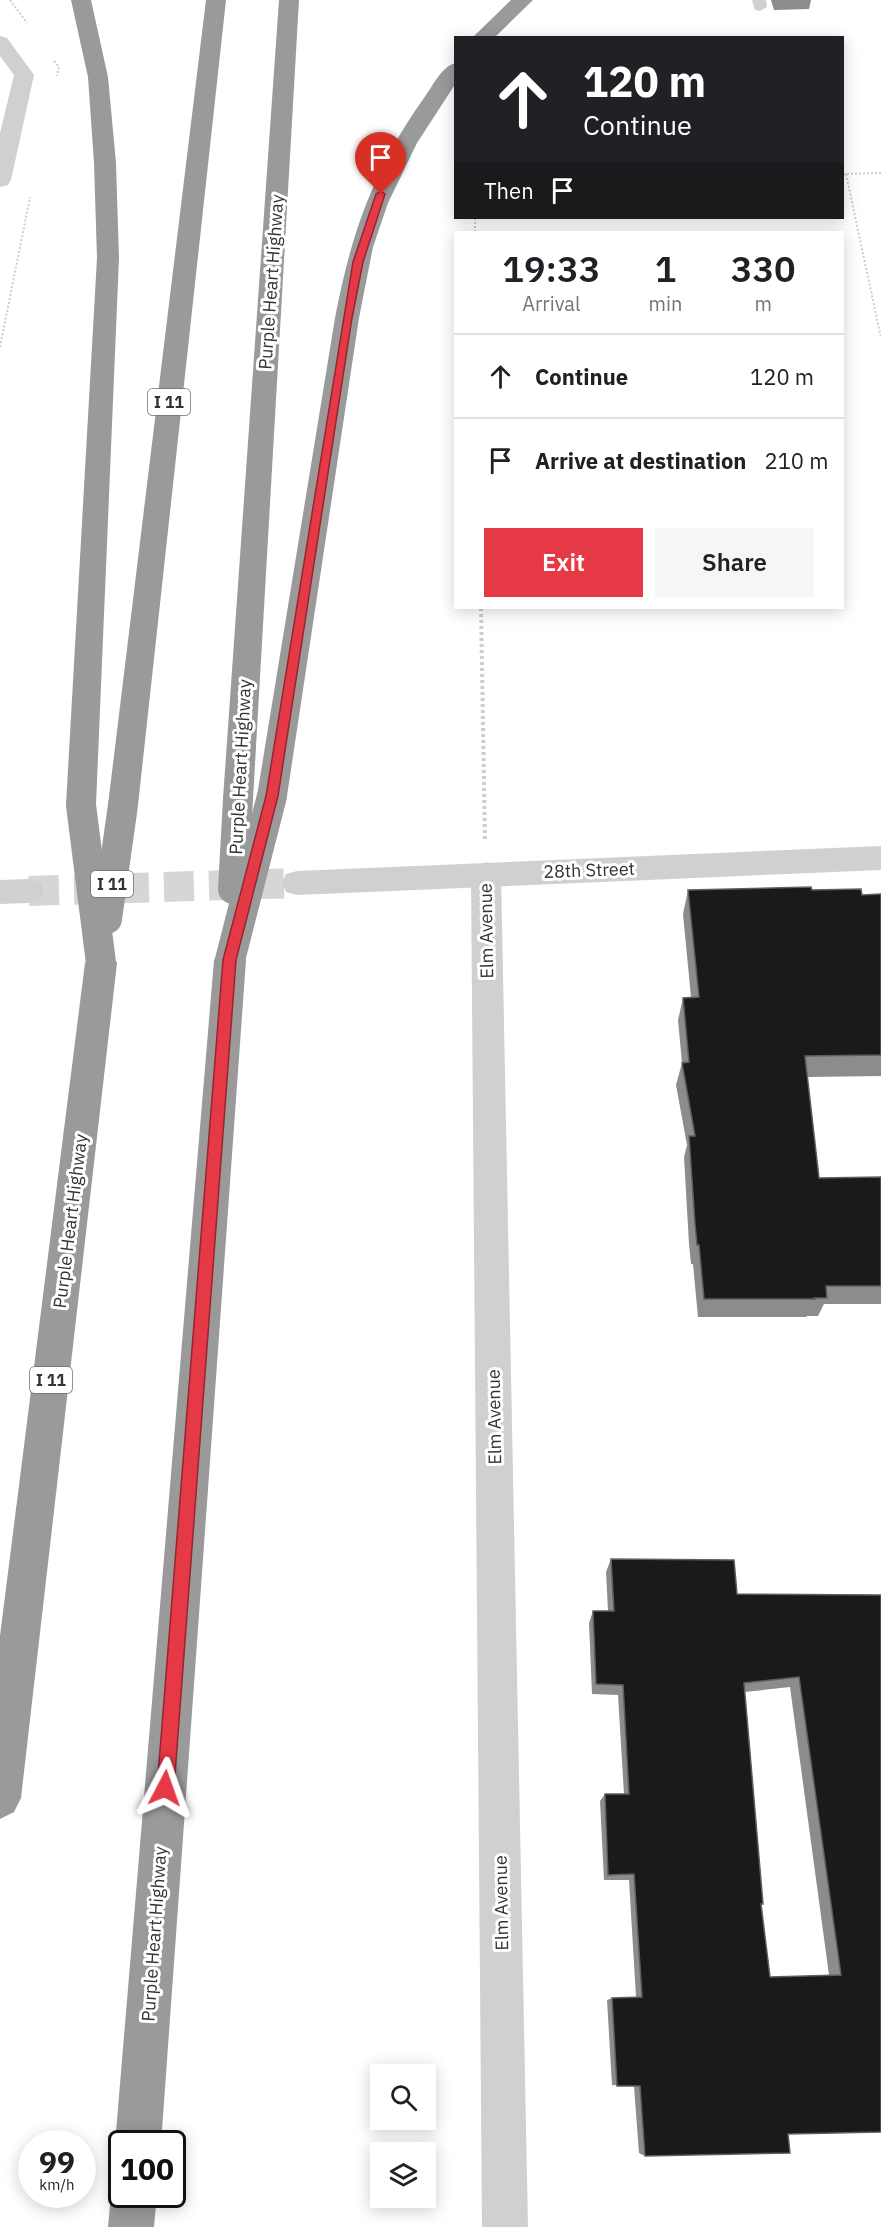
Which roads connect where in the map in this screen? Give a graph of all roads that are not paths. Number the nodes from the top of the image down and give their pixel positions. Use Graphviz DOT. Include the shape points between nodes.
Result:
graph roads {
  1 [pos="81,0"];
  2 [pos="216,0"];
  3 [pos="289,0"];
  4 [pos="523,0"];
  5 [pos="484,36"];
  6 [pos="0,42"];
  7 [pos="454,72"];
  8 [pos="0,180"];
  9 [pos="881,858"];
  10 [pos="486,874"];
  11 [pos="297,883"];
  12 [pos="230,960"];
  13 [pos="101,963"];
  14 [pos="0,1798"];
  15 [pos="139,2130"];
  16 [pos="133,2208"];
  17 [pos="131,2227"];
  18 [pos="505,2227"];
  1 -- 13 [label="highway, bridge" via="98,77 108,258 81,805"];
  2 -- 13 [label="highway, Purple Heart Highway / I 11, bridge" via="123,805"];
  3 -- 12 [label="highway, Purple Heart Highway, bridge"];
  4 -- 5 [label="highway"];
  6 -- 8 [label="street" via="24,75"];
  7 -- 12 [label="highway, bridge" via="421,116 399,158 368,225 358,262 272,796"];
  9 -- 10 [label="street, 28th Street"];
  10 -- 11 [label="street, 28th Street"];
  10 -- 18 [label="street, Elm Avenue"];
  12 -- 15 [label="highway, Purple Heart Highway"];
  13 -- 14 [label="highway, Purple Heart Highway / I 11"];
  16 -- 17 [label="highway"];
}
